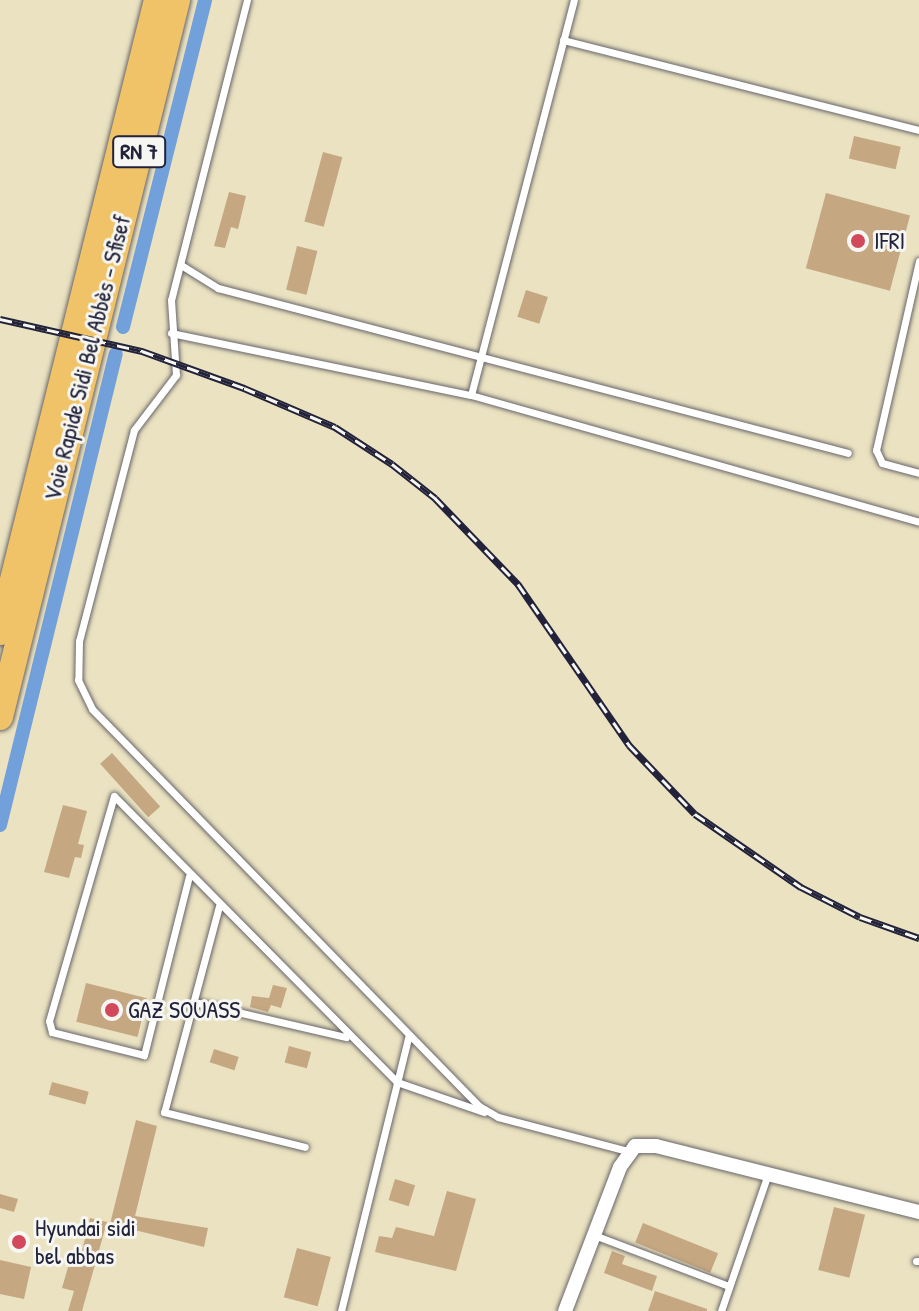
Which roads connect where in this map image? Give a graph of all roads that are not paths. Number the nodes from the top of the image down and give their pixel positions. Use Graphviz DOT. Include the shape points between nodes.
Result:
graph roads {
  1 [pos="157,0"];
  2 [pos="177,0"];
  3 [pos="247,0"];
  4 [pos="574,0"];
  5 [pos="563,40"];
  6 [pos="919,130"];
  7 [pos="919,261"];
  8 [pos="181,265"];
  9 [pos="171,333"];
  10 [pos="480,356"];
  11 [pos="471,395"];
  12 [pos="848,453"];
  13 [pos="919,473"];
  14 [pos="919,522"];
  15 [pos="0,632"];
  16 [pos="0,717"];
  17 [pos="189,876"];
  18 [pos="219,906"];
  19 [pos="194,1002"];
  20 [pos="409,1035"];
  21 [pos="348,1038"];
  22 [pos="397,1082"];
  23 [pos="498,1117"];
  24 [pos="305,1147"];
  25 [pos="628,1151"];
  26 [pos="768,1174"];
  27 [pos="919,1212"];
  28 [pos="594,1235"];
  29 [pos="729,1286"];
  30 [pos="341,1311"];
  31 [pos="565,1311"];
  32 [pos="721,1311"];
  1 -- 15 [label="highway, Voie Rapide Sidi Bel Abbès - Sfisef / RN 7"];
  2 -- 16 [label="highway, Voie Rapide Sidi Bel Abbès - Sfisef / RN 7"];
  3 -- 8 [label="lane"];
  4 -- 5 [label="lane"];
  5 -- 6 [label="lane"];
  5 -- 10 [label="lane"];
  7 -- 13 [label="lane" via="876,450 882,463"];
  8 -- 9 [label="lane" via="171,300"];
  8 -- 10 [label="lane" via="218,288"];
  9 -- 11 [label="lane"];
  9 -- 20 [label="lane" via="176,375 134,430 79,641 78,680 92,709"];
  10 -- 11 [label="lane"];
  10 -- 12 [label="lane"];
  11 -- 14 [label="lane"];
  17 -- 17 [label="lane" via="144,1055 52,1032 49,1021 110,798 118,799"];
  17 -- 18 [label="lane"];
  18 -- 19 [label="lane"];
  18 -- 21 [label="lane"];
  19 -- 21 [label="lane"];
  19 -- 24 [label="lane" via="164,1112"];
  20 -- 22 [label="lane"];
  20 -- 23 [label="lane" via="479,1106"];
  21 -- 22 [label="lane"];
  22 -- 23 [label="lane"];
  22 -- 30 [label="lane"];
  23 -- 25 [label="lane"];
  25 -- 26 [label="street" via="656,1146"];
  25 -- 28 [label="street"];
  26 -- 27 [label="street"];
  26 -- 29 [label="lane"];
  28 -- 29 [label="lane"];
  28 -- 31 [label="street"];
  29 -- 32 [label="lane"];
}
